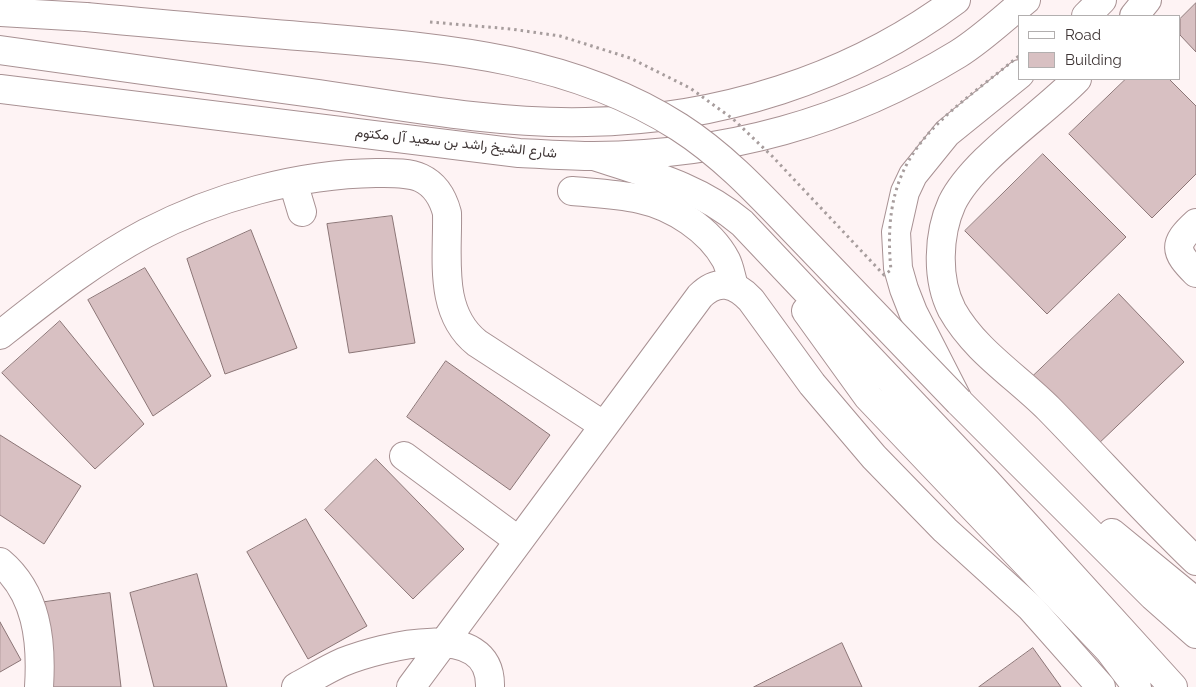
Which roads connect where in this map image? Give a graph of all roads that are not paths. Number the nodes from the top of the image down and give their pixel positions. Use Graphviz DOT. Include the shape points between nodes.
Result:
graph roads {
  1 [pos="956,0"];
  2 [pos="1026,0"];
  3 [pos="1102,0"];
  4 [pos="1147,0"];
  5 [pos="0,12"];
  6 [pos="1087,15"];
  7 [pos="1135,15"];
  8 [pos="0,50"];
  9 [pos="1018,76"];
  10 [pos="1076,80"];
  11 [pos="0,89"];
  12 [pos="594,156"];
  13 [pos="293,182"];
  14 [pos="572,191"];
  15 [pos="302,212"];
  16 [pos="1196,223"];
  17 [pos="775,261"];
  18 [pos="1196,273"];
  19 [pos="734,286"];
  20 [pos="0,335"];
  21 [pos="959,402"];
  22 [pos="603,425"];
  23 [pos="409,450"];
  24 [pos="1038,483"];
  25 [pos="970,505"];
  26 [pos="946,530"];
  27 [pos="524,533"];
  28 [pos="1196,561"];
  29 [pos="0,562"];
  30 [pos="1196,602"];
  31 [pos="1196,634"];
  32 [pos="445,642"];
  33 [pos="39,687"];
  34 [pos="296,687"];
  35 [pos="411,687"];
  36 [pos="490,687"];
  37 [pos="1101,687"];
  38 [pos="1137,687"];
  39 [pos="1173,687"];
  1 -- 8 [label="main road, شارع الشيخ راشد بن سعيد آل مكتوم" via="878,49 810,80 739,103 665,117 584,122 491,118"];
  2 -- 12 [label="main road, شارع الشيخ راشد بن سعيد آل مكتوم" via="959,53 899,87 843,113 734,143"];
  3 -- 6 [label="main road"];
  4 -- 7 [label="main road"];
  5 -- 21 [label="main road, bridge" via="401,45 533,65 610,90 681,128 744,178"];
  9 -- 21 [label="main road, bridge" via="968,114 934,148 913,175 899,214 896,251 904,288"];
  10 -- 28 [label="main road" via="972,173 952,203 942,238 942,273 951,308 970,338 1047,408"];
  11 -- 12 [label="main road, شارع الشيخ راشد بن سعيد آل مكتوم" via="519,153"];
  12 -- 17 [label="main road" via="700,193 742,223"];
  13 -- 15 [label="main road"];
  13 -- 20 [label="main road" via="227,200 147,233 94,264"];
  13 -- 22 [label="main road" via="335,175 384,173 408,174 430,183 444,202 447,213 449,297 452,312 462,330"];
  14 -- 19 [label="main road" via="641,199 681,217 707,236 720,251"];
  16 -- 18 [label="main road" via="1180,238 1178,246 1184,262"];
  17 -- 25 [label="main road" via="834,353 868,397"];
  17 -- 39 [label="main road" via="987,482"];
  19 -- 22 [label="main road" via="716,285 700,296"];
  19 -- 26 [label="main road" via="751,300 843,422"];
  21 -- 24 [label="main road"];
  22 -- 27 [label="main road"];
  23 -- 27 [label="main road"];
  24 -- 30 [label="main road" via="1118,538"];
  24 -- 31 [label="main road" via="1152,596"];
  25 -- 26 [label="main road"];
  25 -- 38 [label="main road" via="1109,650"];
  26 -- 37 [label="main road" via="1031,608"];
  27 -- 32 [label="main road"];
  29 -- 33 [label="main road" via="28,596 36,620"];
  32 -- 34 [label="main road" via="408,645 363,655"];
  32 -- 35 [label="main road"];
  32 -- 36 [label="main road" via="464,647 481,658 487,667"];
}
